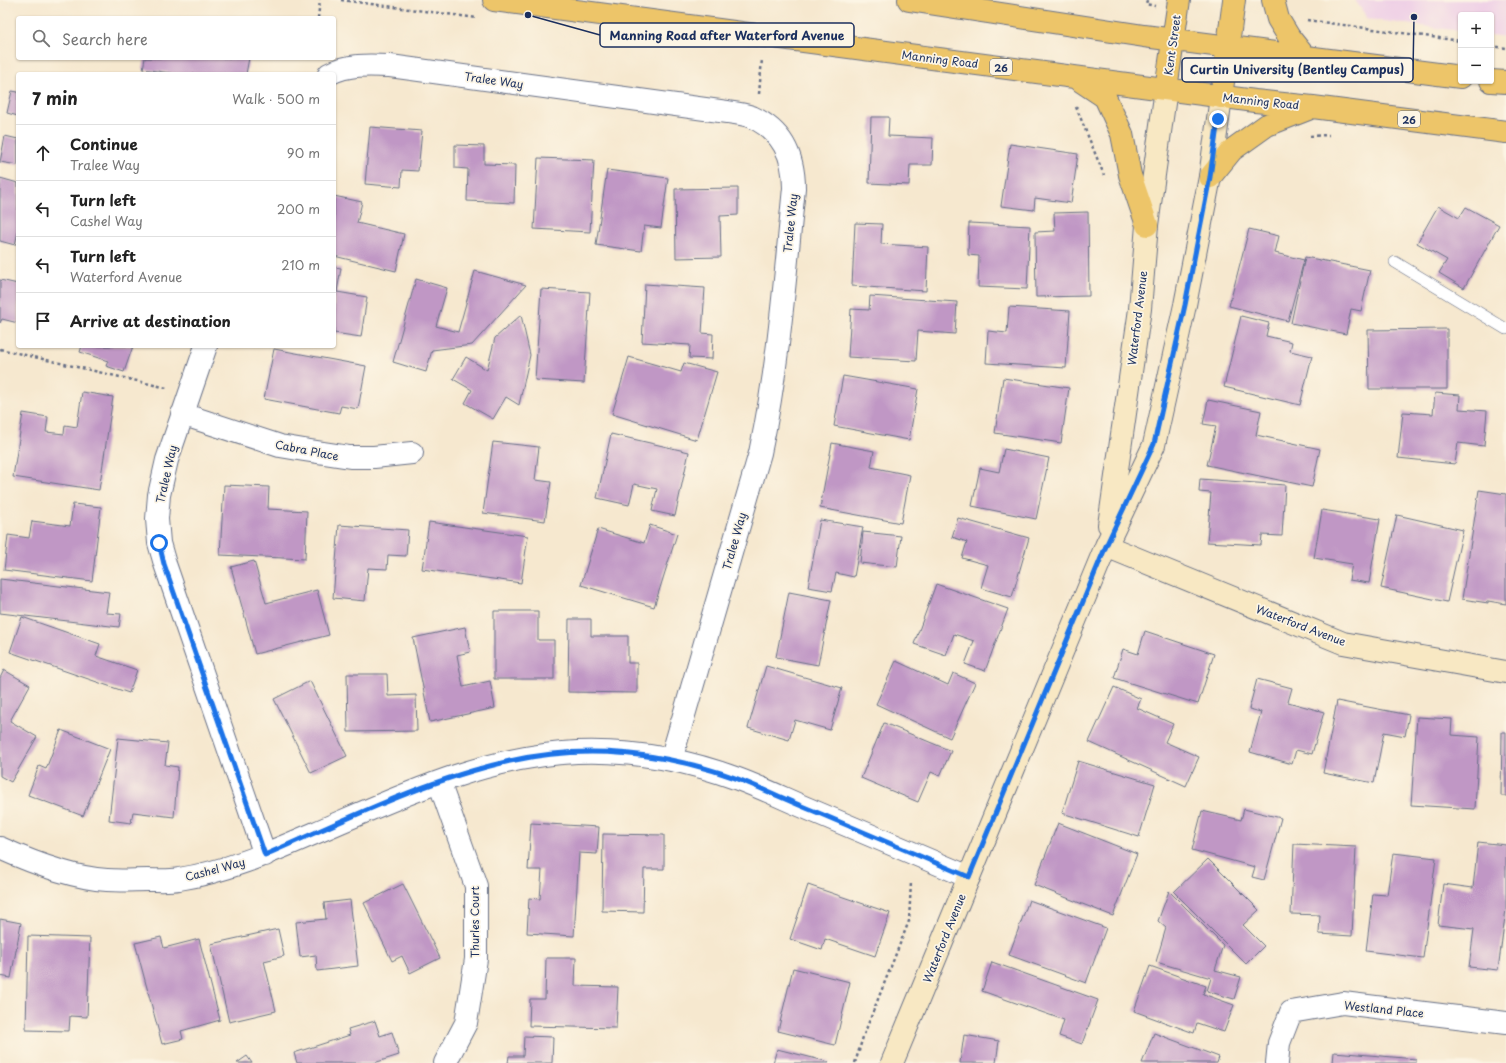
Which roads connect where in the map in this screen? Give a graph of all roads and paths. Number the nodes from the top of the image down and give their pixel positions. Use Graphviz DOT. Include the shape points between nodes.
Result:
graph roads {
  1 [pos="320,0"];
  2 [pos="341,0"];
  3 [pos="909,0"];
  4 [pos="1178,0"];
  5 [pos="1234,0"];
  6 [pos="489,9"];
  7 [pos="1276,9"];
  8 [pos="318,16"];
  9 [pos="1173,40"];
  10 [pos="1458,41"];
  11 [pos="1494,46"];
  12 [pos="1228,47"];
  13 [pos="1506,48"];
  14 [pos="762,57"];
  15 [pos="1305,57"];
  16 [pos="333,72"];
  17 [pos="1073,77"];
  18 [pos="1458,77"];
  19 [pos="1494,80"];
  20 [pos="1506,82"];
  21 [pos="1166,89"];
  22 [pos="1221,97"];
  23 [pos="1073,100"];
  24 [pos="1313,107"];
  25 [pos="756,120"];
  26 [pos="1506,132"];
  27 [pos="1104,176"];
  28 [pos="1210,177"];
  29 [pos="1147,225"];
  30 [pos="1395,262"];
  31 [pos="1506,329"];
  32 [pos="205,348"];
  33 [pos="0,349"];
  34 [pos="190,393"];
  35 [pos="182,414"];
  36 [pos="412,453"];
  37 [pos="1106,546"];
  38 [pos="1506,672"];
  39 [pos="671,760"];
  40 [pos="439,782"];
  41 [pos="0,848"];
  42 [pos="265,855"];
  43 [pos="969,877"];
  44 [pos="911,882"];
  45 [pos="1506,1023"];
  46 [pos="445,1063"];
  47 [pos="856,1063"];
  48 [pos="892,1063"];
  49 [pos="1277,1063"];
  1 -- 8 [label="path"];
  2 -- 6 [label="path"];
  3 -- 9 [label="main road"];
  4 -- 9 [label="main road, Kent Street"];
  5 -- 12 [label="main road"];
  6 -- 17 [label="main road, Manning Road / 26"];
  7 -- 10 [label="path" via="1296,18"];
  7 -- 15 [label="main road" via="1289,37"];
  9 -- 12 [label="main road"];
  9 -- 21 [label="main road, Kent Street"];
  11 -- 13 [label="path"];
  12 -- 15 [label="main road"];
  12 -- 22 [label="main road"];
  14 -- 25 [label="path"];
  15 -- 18 [label="main road"];
  16 -- 25 [label="street, Tralee Way" via="360,65 390,66 727,112"];
  17 -- 21 [label="main road, Manning Road / 26"];
  17 -- 29 [label="main road" via="1105,97 1122,134 1130,176"];
  19 -- 20 [label="main road"];
  21 -- 22 [label="main road, Manning Road / 26"];
  21 -- 29 [label="street, Waterford Avenue"];
  22 -- 24 [label="main road, Manning Road / 26"];
  22 -- 28 [label="street, Waterford Avenue"];
  23 -- 27 [label="path"];
  24 -- 26 [label="main road, Manning Road / 26"];
  24 -- 28 [label="main road" via="1267,125 1232,150"];
  25 -- 39 [label="street, Tralee Way" via="784,142 792,160 794,174 775,371 760,453"];
  28 -- 37 [label="street, Waterford Avenue" via="1154,444"];
  29 -- 37 [label="street, Waterford Avenue" via="1140,308"];
  30 -- 31 [label="lane"];
  32 -- 34 [label="street, Tralee Way"];
  33 -- 34 [label="path"];
  34 -- 35 [label="street, Tralee Way"];
  35 -- 36 [label="street, Cabra Place" via="280,446 350,458"];
  35 -- 42 [label="street, Tralee Way" via="159,495 159,543 164,564"];
  37 -- 38 [label="street, Waterford Avenue" via="1343,643"];
  37 -- 43 [label="street, Waterford Avenue"];
  39 -- 40 [label="street, Cashel Way" via="611,752 576,752 511,761"];
  39 -- 43 [label="street, Cashel Way" via="738,779"];
  40 -- 42 [label="street, Cashel Way"];
  40 -- 46 [label="street, Thurles Court" via="476,886 476,959 466,1023"];
  41 -- 42 [label="street, Cashel Way" via="68,873 105,880 177,880 213,872"];
  43 -- 48 [label="street, Waterford Avenue"];
  44 -- 47 [label="path" via="909,921 863,1037"];
  45 -- 49 [label="street, Westland Place" via="1343,1003 1291,1012 1279,1043"];
}
